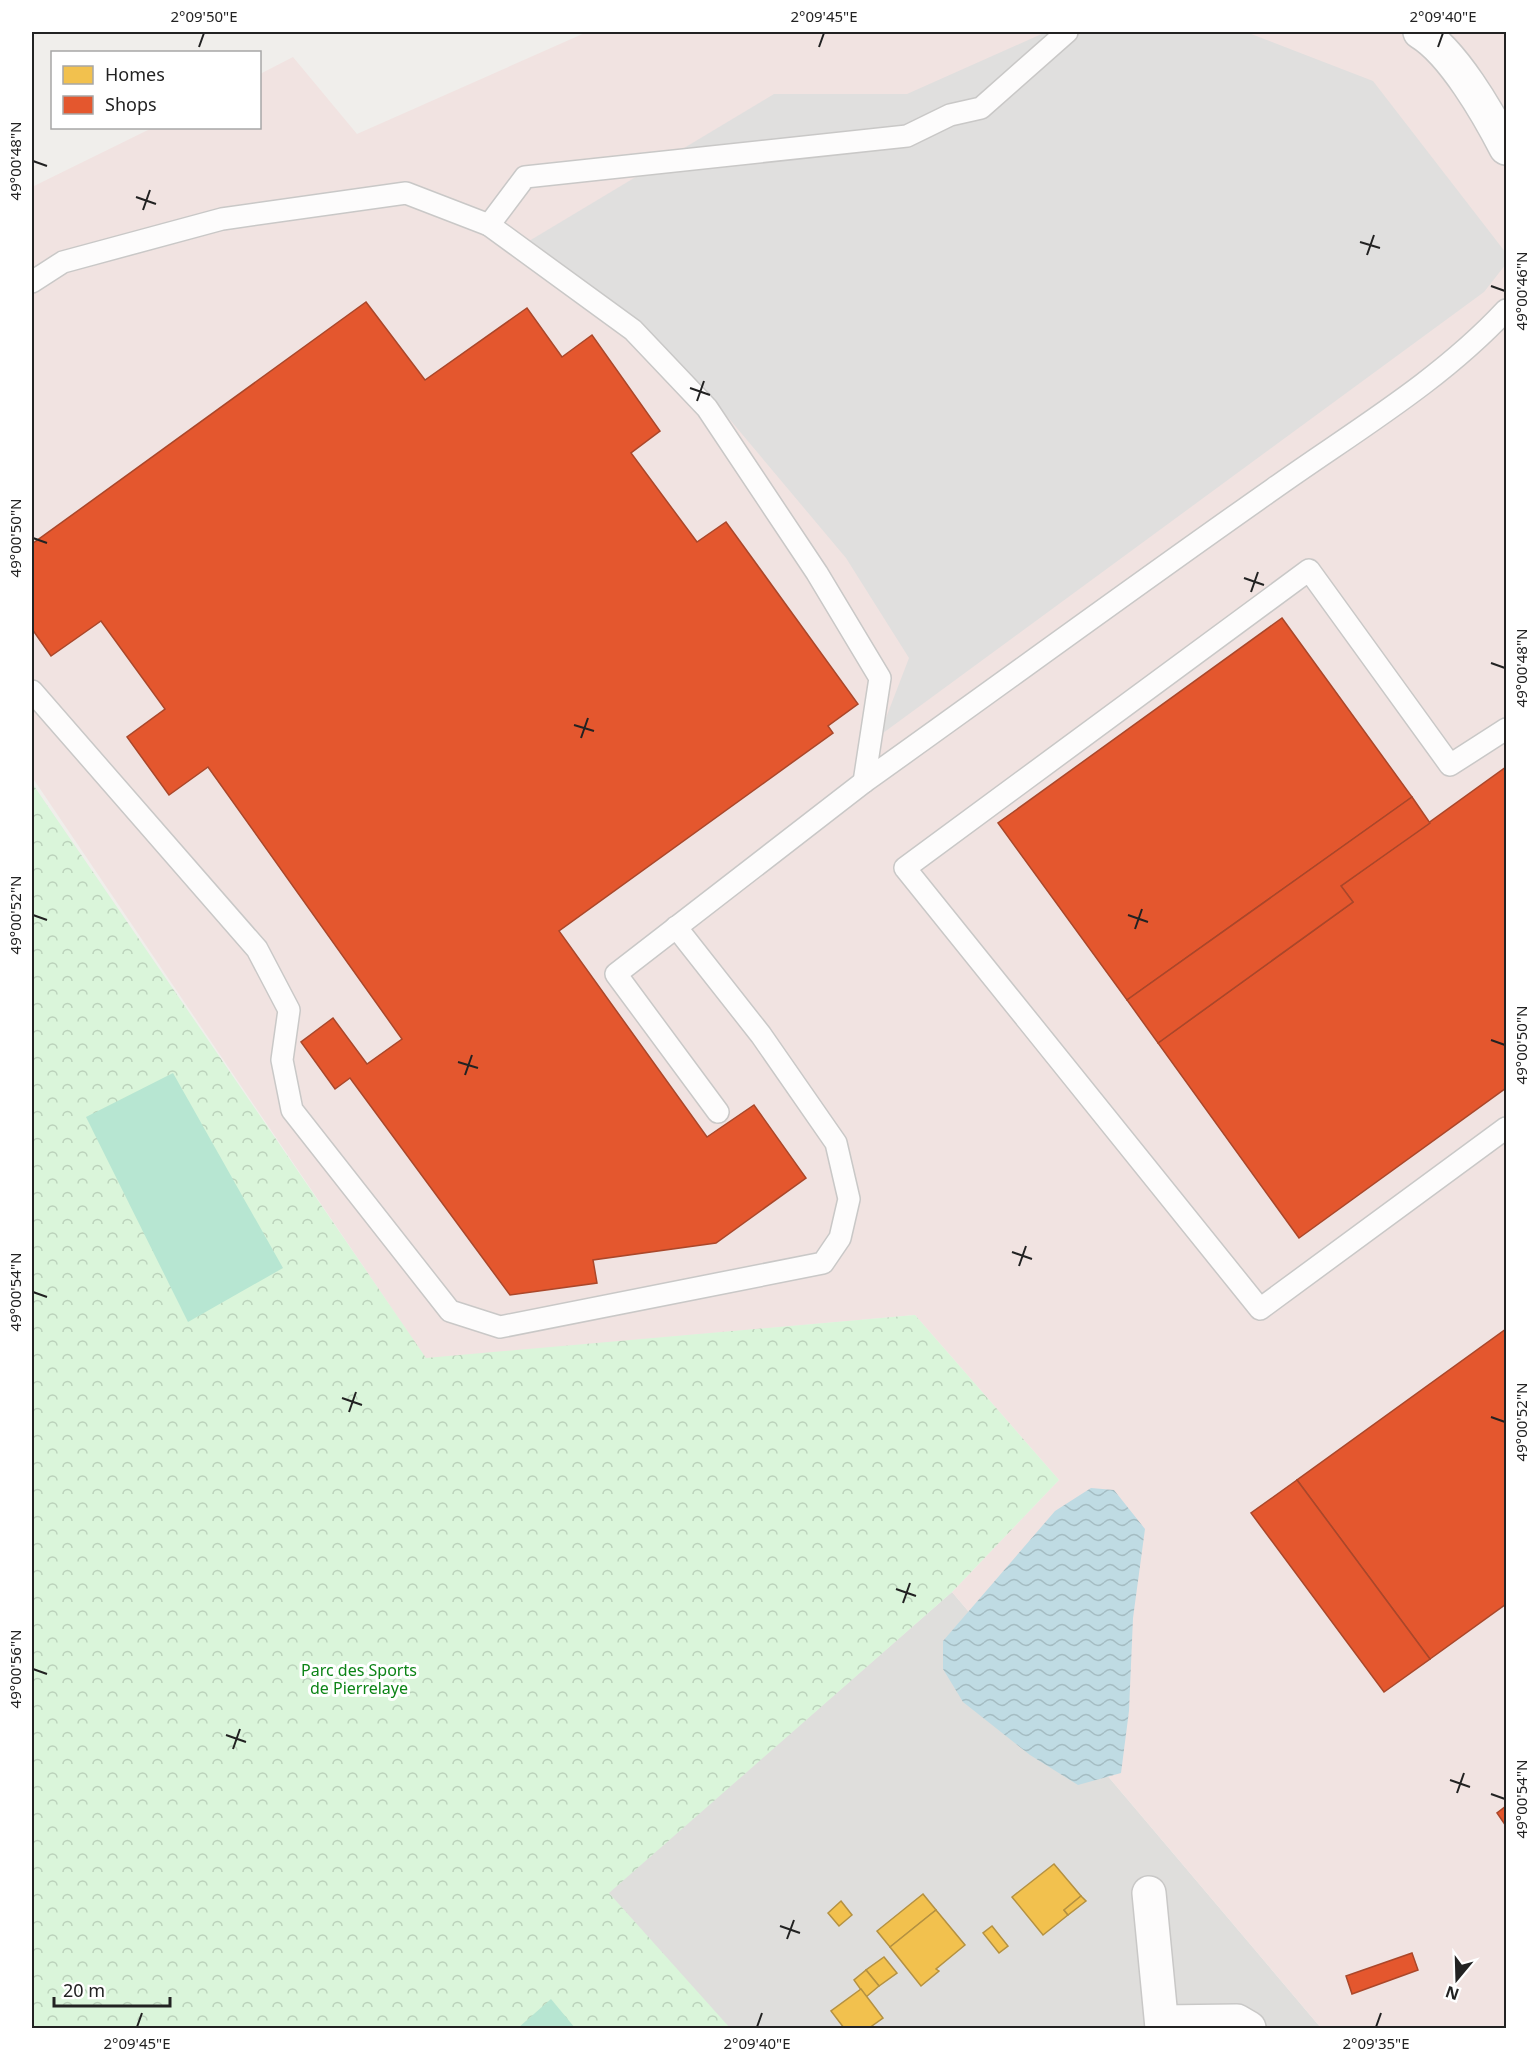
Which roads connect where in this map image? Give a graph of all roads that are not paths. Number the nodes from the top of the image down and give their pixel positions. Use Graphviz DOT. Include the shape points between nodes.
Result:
graph roads {
  1 [pos="1067,32"];
  2 [pos="1420,32"];
  3 [pos="1506,148"];
  4 [pos="489,225"];
  5 [pos="32,282"];
  6 [pos="1506,310"];
  7 [pos="32,691"];
  8 [pos="1506,729"];
  9 [pos="864,782"];
  10 [pos="676,927"];
  11 [pos="718,1112"];
  12 [pos="1506,1128"];
  13 [pos="1149,1893"];
  14 [pos="1162,2025"];
  15 [pos="1249,2028"];
  1 -- 4 [label="lane" via="981,108 950,116 907,136 525,177"];
  2 -- 3 [label="street" via="1434,40 1485,108"];
  4 -- 5 [label="lane" via="406,193 222,219 63,262"];
  4 -- 9 [label="lane" via="633,330 707,408 817,573 880,678"];
  6 -- 9 [label="lane" via="1484,335 1390,410 1273,488"];
  7 -- 10 [label="lane" via="257,948 288,1010 282,1060 292,1110 450,1311 500,1327 823,1263 840,1238 849,1198 836,1143 761,1035"];
  8 -- 12 [label="lane" via="1450,765 1309,570 905,868 1260,1309"];
  9 -- 10 [label="lane"];
  10 -- 11 [label="lane" via="616,974"];
  13 -- 14 [label="street"];
  14 -- 15 [label="street" via="1237,2021"];
}
